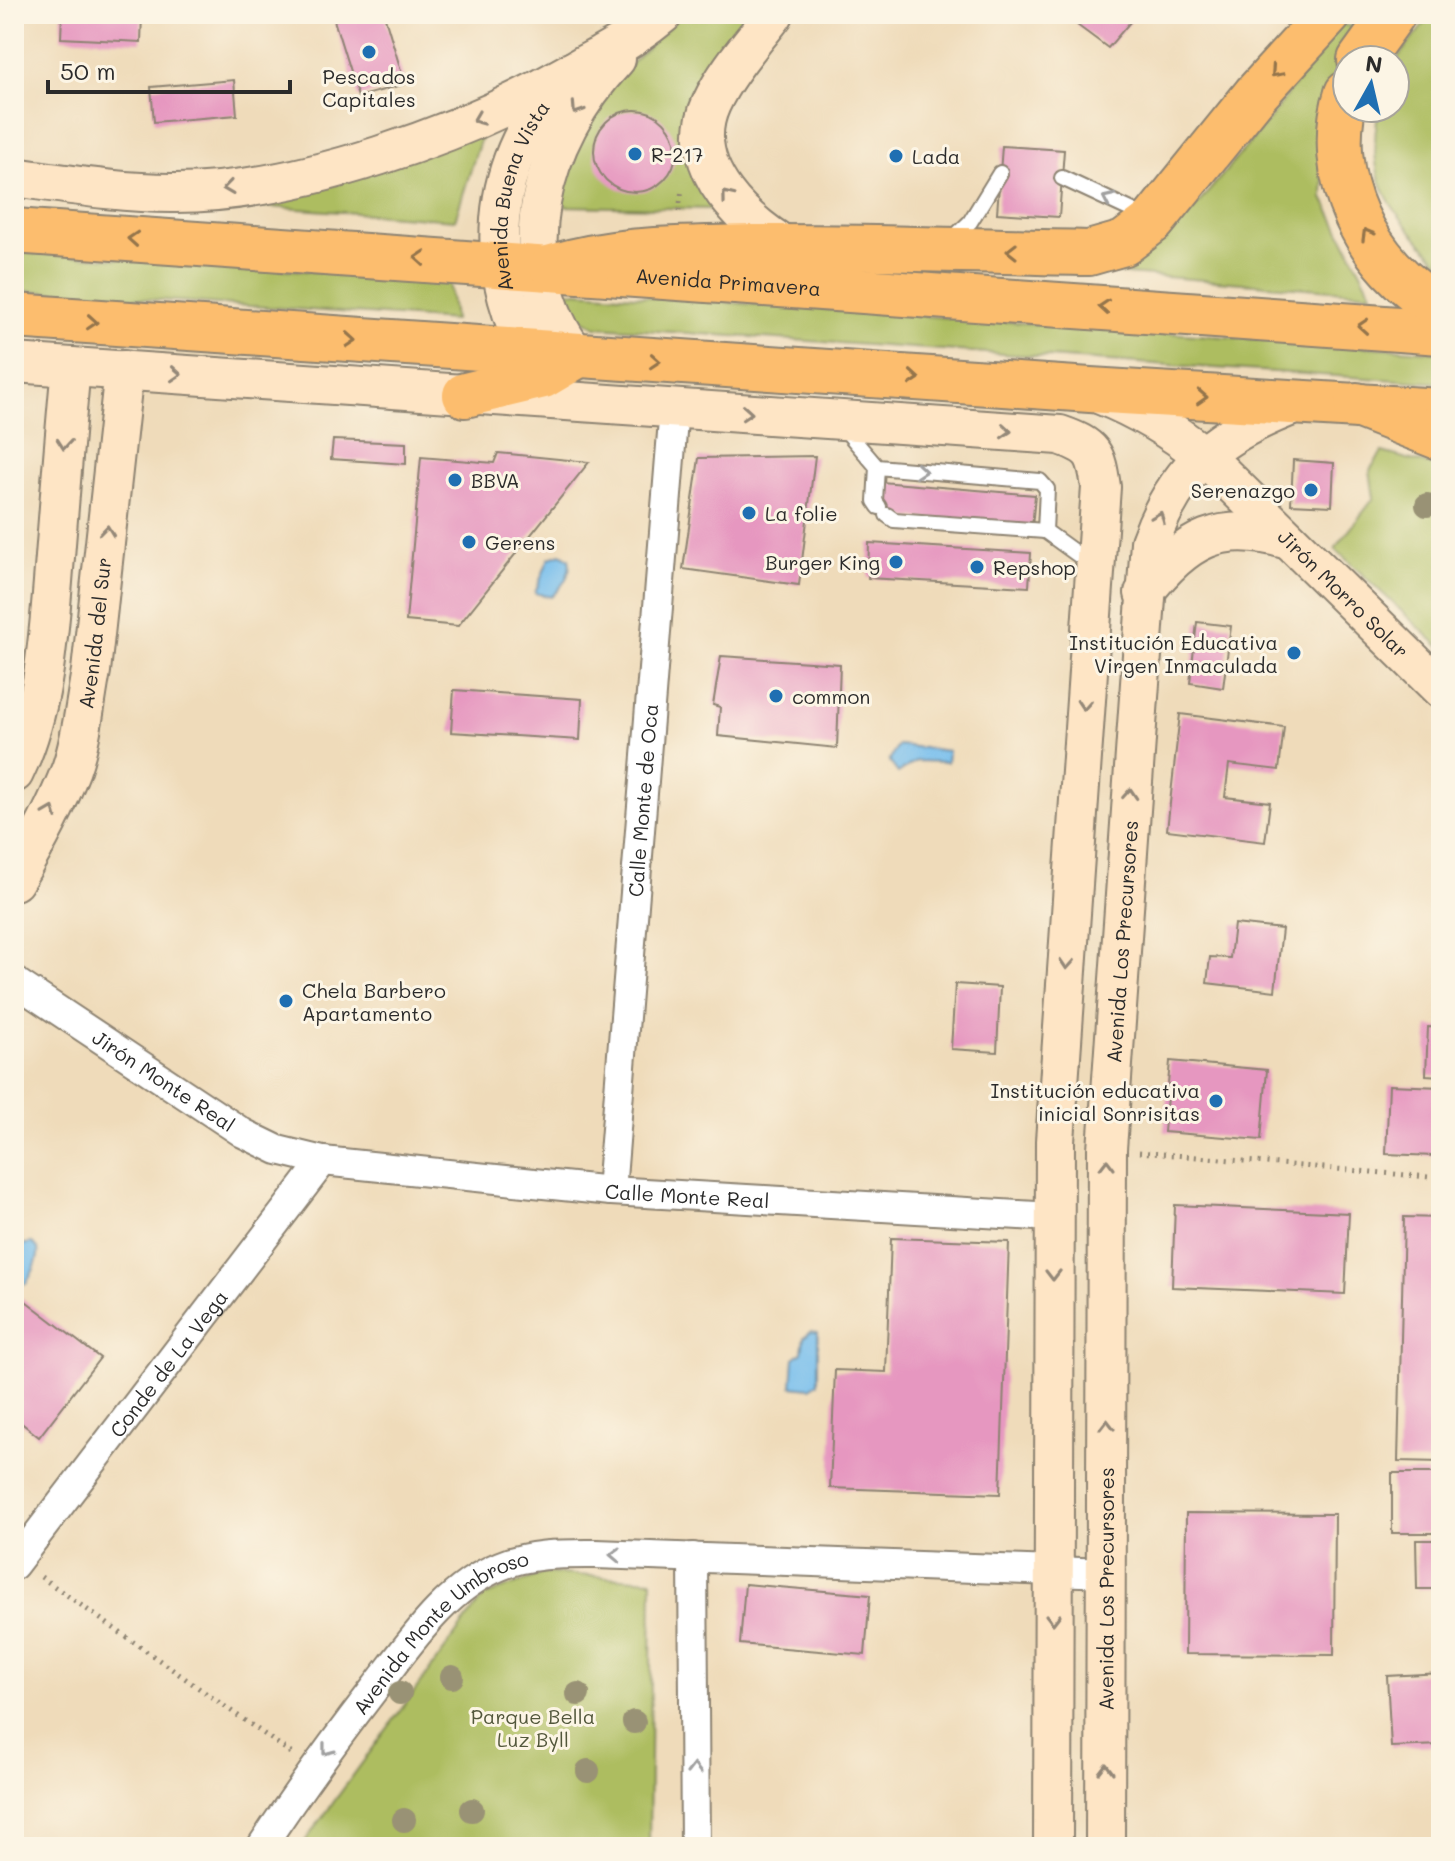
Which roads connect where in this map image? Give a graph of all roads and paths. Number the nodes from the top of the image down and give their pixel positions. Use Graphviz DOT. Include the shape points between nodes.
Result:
graph roads {
  1 [pos="774,14"];
  2 [pos="1329,14"];
  3 [pos="1393,14"];
  4 [pos="654,21"];
  5 [pos="1371,44"];
  6 [pos="573,71"];
  7 [pos="1341,124"];
  8 [pos="1000,173"];
  9 [pos="14,177"];
  10 [pos="1062,178"];
  11 [pos="1153,221"];
  12 [pos="14,231"];
  13 [pos="786,247"];
  14 [pos="941,250"];
  15 [pos="529,265"];
  16 [pos="869,290"];
  17 [pos="1441,307"];
  18 [pos="14,316"];
  19 [pos="1441,332"];
  20 [pos="14,363"];
  21 [pos="71,367"];
  22 [pos="124,370"];
  23 [pos="553,371"];
  24 [pos="1090,390"];
  25 [pos="465,395"];
  26 [pos="1303,402"];
  27 [pos="1357,405"];
  28 [pos="674,408"];
  29 [pos="1441,411"];
  30 [pos="837,419"];
  31 [pos="1441,438"];
  32 [pos="1203,455"];
  33 [pos="877,467"];
  34 [pos="1045,531"];
  35 [pos="1289,540"];
  36 [pos="1095,567"];
  37 [pos="1144,593"];
  38 [pos="1087,656"];
  39 [pos="1139,657"];
  40 [pos="1441,689"];
  41 [pos="14,773"];
  42 [pos="14,881"];
  43 [pos="14,981"];
  44 [pos="1107,1149"];
  45 [pos="323,1161"];
  46 [pos="1441,1178"];
  47 [pos="611,1191"];
  48 [pos="1053,1217"];
  49 [pos="693,1557"];
  50 [pos="16,1562"];
  51 [pos="1053,1571"];
  52 [pos="1107,1573"];
  53 [pos="313,1769"];
  54 [pos="261,1847"];
  55 [pos="695,1847"];
  56 [pos="1053,1847"];
  57 [pos="1105,1847"];
  13 -- 1 [label="street, one-way" via="722,192 708,162 704,134 709,107 723,82"];
  2 -- 11 [label="main road, one-way"];
  3 -- 5 [label="main road"];
  4 -- 6 [label="street, Avenida Buena Vista"];
  4 -- 15 [label="street, Avenida Buena Vista, one-way" via="573,113 551,164"];
  6 -- 9 [label="street, one-way" via="525,98 412,144 320,171 227,189 172,193"];
  6 -- 15 [label="street, Avenida Buena Vista" via="540,107 516,150 498,215"];
  17 -- 7 [label="main road, one-way" via="1400,278 1356,216 1343,178"];
  8 -- 14 [label="lane" via="970,222"];
  11 -- 10 [label="lane, one-way"];
  11 -- 14 [label="main road, one-way" via="1124,243 1089,253"];
  15 -- 12 [label="main road, Avenida Primavera, one-way"];
  13 -- 14 [label="main road"];
  13 -- 15 [label="main road" via="633,249"];
  13 -- 16 [label="street"];
  15 -- 16 [label="main road, Avenida Primavera"];
  15 -- 23 [label="street, Avenida Buena Vista" via="557,330"];
  15 -- 23 [label="street, Avenida Buena Vista" via="513,322"];
  19 -- 16 [label="main road, Avenida Primavera, one-way"];
  18 -- 23 [label="main road, one-way"];
  20 -- 21 [label="street"];
  21 -- 22 [label="street"];
  21 -- 41 [label="street, one-way" via="48,636 39,693"];
  22 -- 25 [label="street, one-way"];
  42 -- 22 [label="street, Avenida del Sur, one-way" via="43,833 71,768 83,714"];
  23 -- 24 [label="main road, one-way"];
  23 -- 25 [label="main road"];
  23 -- 28 [label="street"];
  24 -- 26 [label="main road, one-way"];
  24 -- 32 [label="street, Jirón Morro Solar" via="1135,408"];
  26 -- 27 [label="main road"];
  26 -- 32 [label="street, Avenida Los Precursores" via="1234,432"];
  27 -- 29 [label="main road"];
  27 -- 31 [label="main road"];
  28 -- 30 [label="street, one-way"];
  28 -- 47 [label="street, Calle Monte de Oca"];
  30 -- 33 [label="lane"];
  30 -- 36 [label="street, one-way" via="1060,435 1086,444 1097,460 1101,487"];
  32 -- 35 [label="street, Jirón Morro Solar"];
  37 -- 32 [label="street, Avenida Los Precursores, one-way" via="1150,542 1162,508"];
  33 -- 34 [label="lane" via="875,501 894,520"];
  33 -- 34 [label="lane, one-way" via="1040,481 1047,489"];
  34 -- 36 [label="lane"];
  35 -- 37 [label="street" via="1259,531 1224,532 1193,543 1167,563"];
  35 -- 40 [label="street, Jirón Morro Solar"];
  36 -- 38 [label="street"];
  37 -- 39 [label="street, Avenida Los Precursores"];
  38 -- 39 [label="street" via="1096,632 1113,628 1130,636"];
  38 -- 48 [label="street, one-way"];
  44 -- 39 [label="street, Avenida Los Precursores, one-way"];
  43 -- 45 [label="street, Jirón Monte Real" via="243,1133 278,1150"];
  44 -- 46 [label="path"];
  52 -- 44 [label="street, Avenida Los Precursores, one-way"];
  45 -- 47 [label="street, Calle Monte Real"];
  45 -- 50 [label="street, Conde de La Vega"];
  47 -- 48 [label="street, Calle Monte Real"];
  48 -- 51 [label="street, one-way"];
  49 -- 51 [label="street, Avenida Monte Umbroso"];
  49 -- 53 [label="street, Avenida Monte Umbroso, one-way" via="544,1555 500,1566 455,1593 421,1628"];
  55 -- 49 [label="street, one-way"];
  50 -- 53 [label="path"];
  51 -- 52 [label="street, Avenida Monte Umbroso"];
  51 -- 56 [label="street, one-way"];
  57 -- 52 [label="street, Avenida Los Precursores, one-way"];
  53 -- 54 [label="street, Avenida Monte Umbroso"];
}
